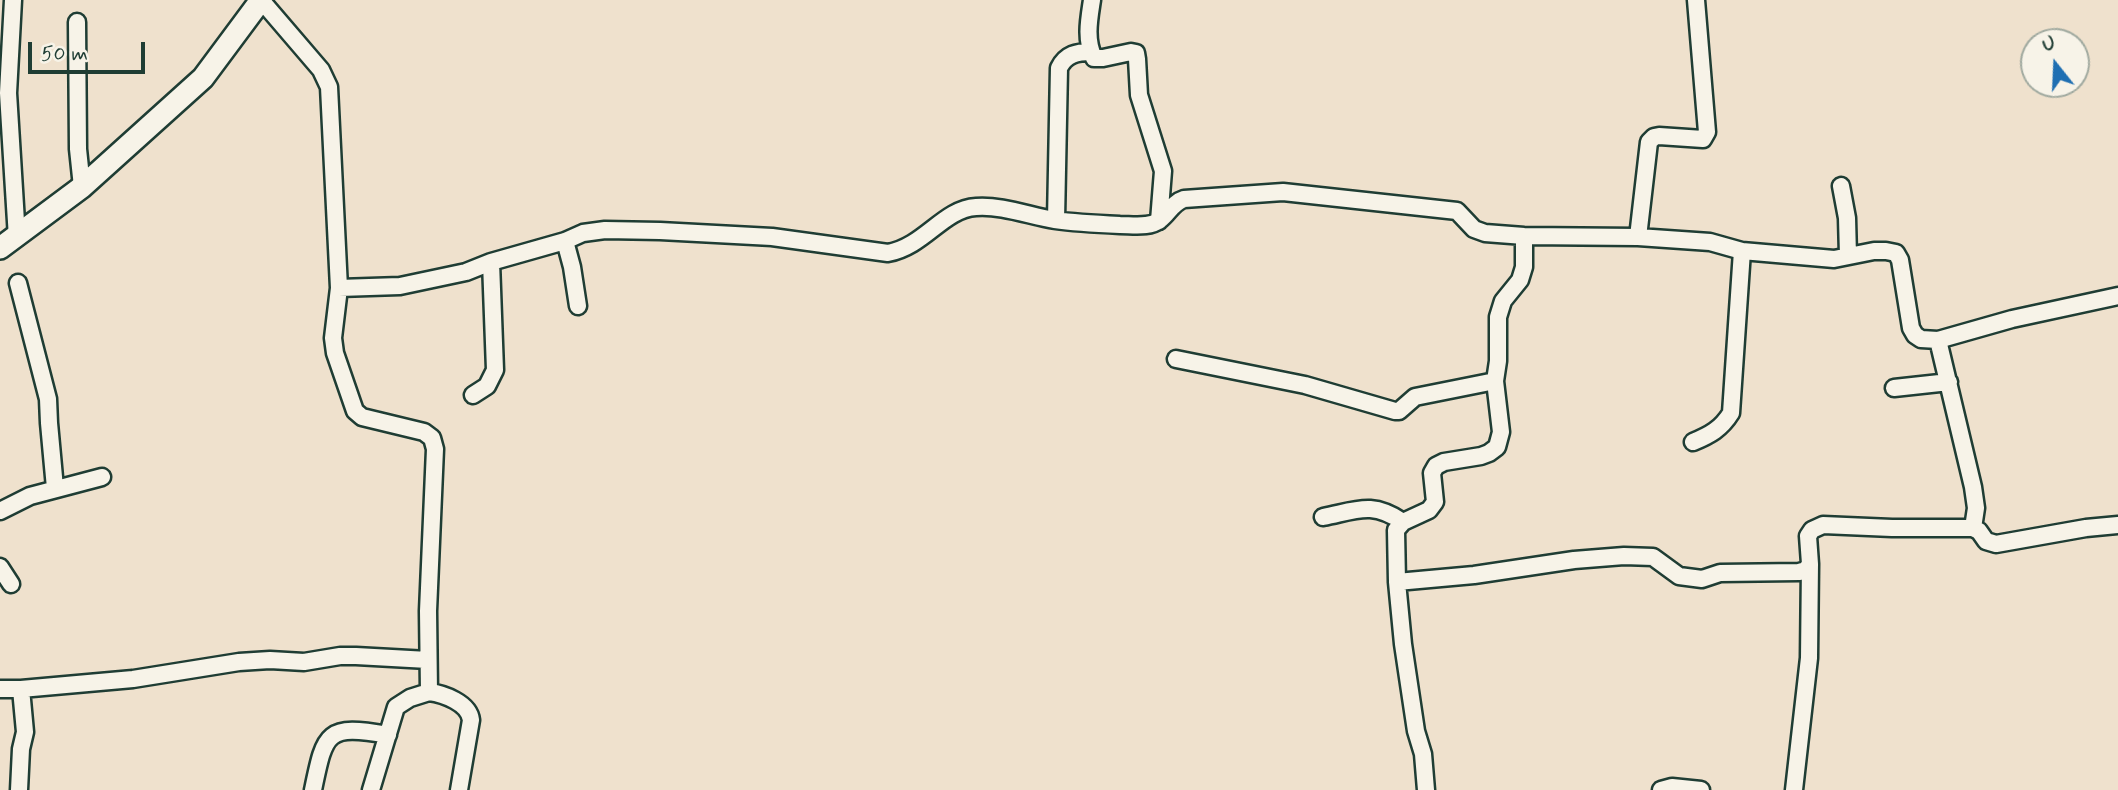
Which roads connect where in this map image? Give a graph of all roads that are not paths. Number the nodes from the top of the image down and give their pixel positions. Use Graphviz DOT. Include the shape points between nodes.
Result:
graph roads {
  1 [pos="13,0"];
  2 [pos="261,0"];
  3 [pos="1092,0"];
  4 [pos="1696,0"];
  5 [pos="77,22"];
  6 [pos="1091,51"];
  7 [pos="1841,186"];
  8 [pos="82,187"];
  9 [pos="1056,220"];
  10 [pos="1159,221"];
  11 [pos="1524,236"];
  12 [pos="1638,237"];
  13 [pos="565,241"];
  14 [pos="8,243"];
  15 [pos="1742,251"];
  16 [pos="1848,256"];
  17 [pos="491,262"];
  18 [pos="18,284"];
  19 [pos="340,288"];
  20 [pos="2118,296"];
  21 [pos="578,306"];
  22 [pos="1938,340"];
  23 [pos="1176,359"];
  24 [pos="1495,381"];
  25 [pos="1949,382"];
  26 [pos="1894,388"];
  27 [pos="473,395"];
  28 [pos="1693,442"];
  29 [pos="102,477"];
  30 [pos="55,488"];
  31 [pos="0,512"];
  32 [pos="1323,517"];
  33 [pos="1403,522"];
  34 [pos="2118,525"];
  35 [pos="1973,528"];
  36 [pos="1811,564"];
  37 [pos="0,567"];
  38 [pos="1397,582"];
  39 [pos="11,584"];
  40 [pos="428,660"];
  41 [pos="0,689"];
  42 [pos="21,689"];
  43 [pos="429,692"];
  44 [pos="388,735"];
  45 [pos="19,790"];
  46 [pos="313,790"];
  47 [pos="371,790"];
  48 [pos="459,790"];
  49 [pos="1426,790"];
  50 [pos="1661,790"];
  51 [pos="1701,790"];
  52 [pos="1794,790"];
  1 -- 14 [label="street"];
  2 -- 8 [label="street" via="203,78"];
  2 -- 19 [label="street" via="321,70 329,87"];
  3 -- 6 [label="street"];
  4 -- 12 [label="street" via="1707,132 1703,139 1659,136 1649,142"];
  5 -- 8 [label="street"];
  6 -- 9 [label="street" via="1063,58 1059,68"];
  6 -- 10 [label="street" via="1094,58 1136,53 1139,95 1163,171"];
  7 -- 16 [label="street"];
  8 -- 14 [label="street"];
  9 -- 10 [label="street" via="1148,225"];
  9 -- 13 [label="street" via="994,208 962,209 902,250 888,253 772,237 660,230 605,230"];
  10 -- 11 [label="street" via="1184,199 1288,192 1457,211 1481,232"];
  11 -- 12 [label="street"];
  11 -- 24 [label="street" via="1520,280 1500,306"];
  12 -- 15 [label="street" via="1710,242"];
  13 -- 17 [label="street"];
  13 -- 21 [label="street"];
  15 -- 16 [label="street" via="1834,259"];
  15 -- 28 [label="street" via="1731,413 1722,427"];
  16 -- 22 [label="street" via="1896,253 1911,328 1921,339"];
  17 -- 19 [label="street" via="400,286"];
  17 -- 27 [label="street" via="495,370 487,386"];
  18 -- 30 [label="street" via="48,398"];
  19 -- 40 [label="street" via="333,338 355,411 362,417 424,432 435,449"];
  20 -- 22 [label="street"];
  22 -- 25 [label="street"];
  23 -- 24 [label="street" via="1305,384 1395,411 1415,397"];
  24 -- 33 [label="street" via="1501,432 1497,447 1436,466 1432,473 1434,502 1429,510"];
  25 -- 26 [label="street"];
  25 -- 35 [label="street" via="1973,487"];
  29 -- 30 [label="street"];
  30 -- 31 [label="street"];
  32 -- 33 [label="street" via="1375,508"];
  33 -- 38 [label="street" via="1396,530"];
  34 -- 35 [label="street" via="1996,544"];
  35 -- 36 [label="street" via="1817,526 1808,536"];
  36 -- 38 [label="street" via="1799,572 1720,573 1702,579 1679,576 1653,557 1624,556"];
  36 -- 52 [label="street" via="1809,658"];
  37 -- 39 [label="street"];
  38 -- 49 [label="street"];
  40 -- 42 [label="street" via="340,656 304,662 239,662 134,679"];
  40 -- 43 [label="street"];
  41 -- 42 [label="street"];
  42 -- 45 [label="street" via="25,732"];
  43 -- 44 [label="street" via="396,707"];
  43 -- 48 [label="street" via="470,712"];
  44 -- 46 [label="street" via="339,731 326,742"];
  44 -- 47 [label="street"];
  50 -- 51 [label="street"];
}
